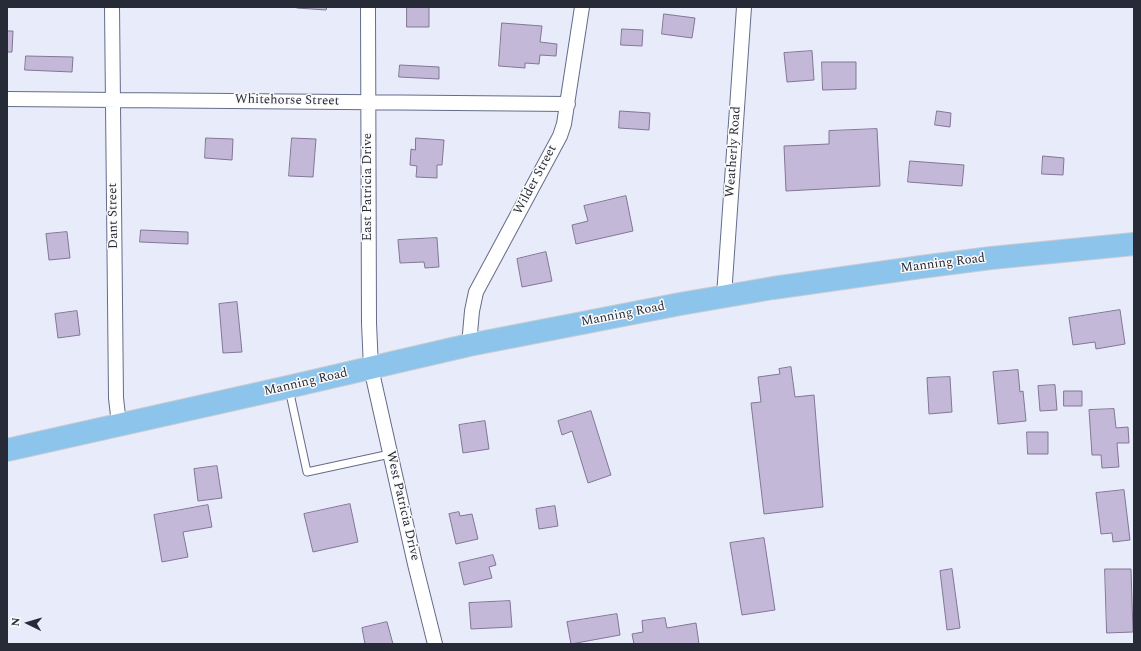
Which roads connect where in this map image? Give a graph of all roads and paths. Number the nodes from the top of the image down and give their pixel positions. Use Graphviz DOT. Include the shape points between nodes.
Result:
graph roads {
  1 [pos="112,7"];
  2 [pos="368,7"];
  3 [pos="582,7"];
  4 [pos="744,7"];
  5 [pos="7,99"];
  6 [pos="113,100"];
  7 [pos="368,102"];
  8 [pos="568,104"];
  9 [pos="1134,244"];
  10 [pos="724,296"];
  11 [pos="469,345"];
  12 [pos="371,368"];
  13 [pos="288,387"];
  14 [pos="119,424"];
  15 [pos="7,450"];
  16 [pos="390,454"];
  17 [pos="435,644"];
  1 -- 6 [label="street, Dant Street"];
  2 -- 7 [label="street, East Patricia Drive"];
  3 -- 8 [label="street, Wilder Street"];
  4 -- 10 [label="street, Weatherly Road"];
  5 -- 6 [label="street, Whitehorse Street"];
  6 -- 7 [label="street, Whitehorse Street"];
  6 -- 14 [label="street, Dant Street" via="116,398"];
  7 -- 8 [label="street, Whitehorse Street"];
  7 -- 12 [label="street, East Patricia Drive"];
  8 -- 11 [label="street, Wilder Street" via="560,136 476,292"];
  9 -- 10 [label="main road, Manning Road" via="991,258"];
  10 -- 11 [label="main road, Manning Road"];
  11 -- 12 [label="main road, Manning Road"];
  12 -- 13 [label="main road, Manning Road"];
  12 -- 16 [label="street, West Patricia Drive"];
  13 -- 14 [label="main road, Manning Road"];
  13 -- 16 [label="lane" via="307,472"];
  14 -- 15 [label="main road, Manning Road"];
  16 -- 17 [label="street, West Patricia Drive"];
}
